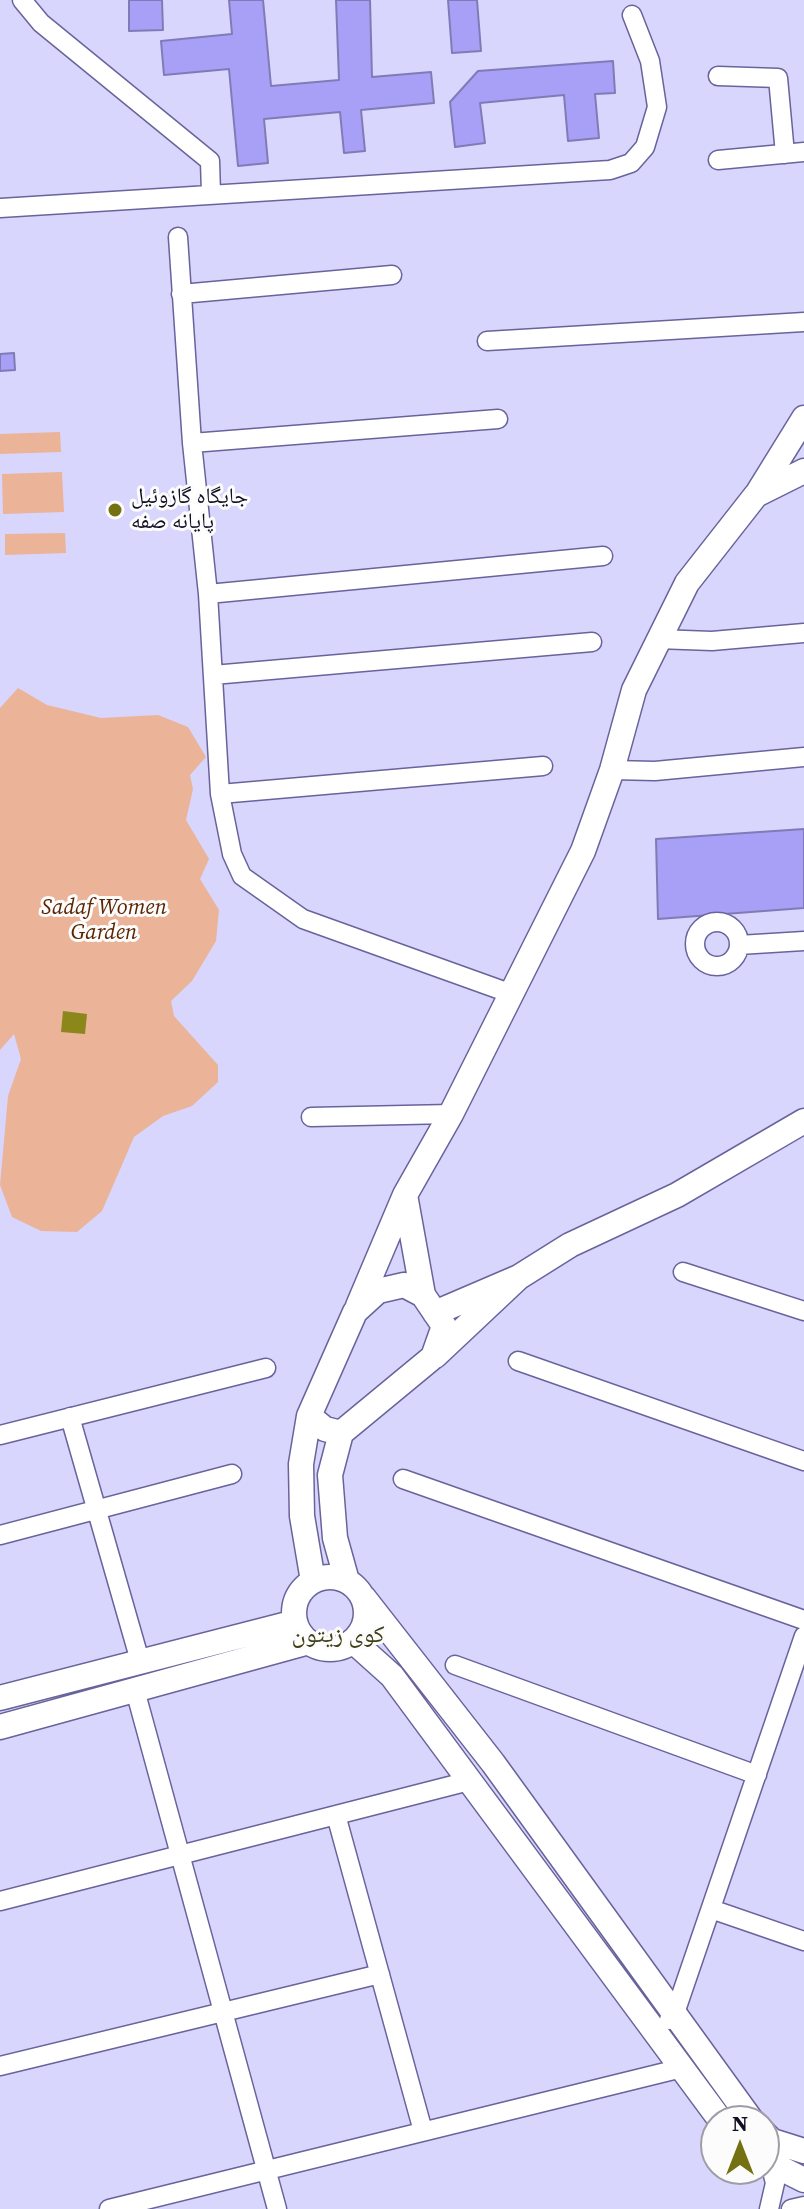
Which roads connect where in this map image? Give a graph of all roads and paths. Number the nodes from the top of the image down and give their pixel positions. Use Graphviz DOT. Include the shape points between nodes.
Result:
graph roads {
  1 [pos="22,0"];
  2 [pos="632,15"];
  3 [pos="718,76"];
  4 [pos="794,153"];
  5 [pos="718,160"];
  6 [pos="211,194"];
  7 [pos="0,208"];
  8 [pos="178,237"];
  9 [pos="392,275"];
  10 [pos="181,294"];
  11 [pos="804,322"];
  12 [pos="487,341"];
  13 [pos="804,418"];
  14 [pos="498,419"];
  15 [pos="192,443"];
  16 [pos="804,471"];
  17 [pos="756,495"];
  18 [pos="603,556"];
  19 [pos="208,594"];
  20 [pos="804,633"];
  21 [pos="657,639"];
  22 [pos="592,642"];
  23 [pos="213,675"];
  24 [pos="804,757"];
  25 [pos="543,766"];
  26 [pos="612,770"];
  27 [pos="220,794"];
  28 [pos="804,941"];
  29 [pos="739,945"];
  30 [pos="512,994"];
  31 [pos="451,1114"];
  32 [pos="311,1117"];
  33 [pos="804,1121"];
  34 [pos="405,1195"];
  35 [pos="683,1272"];
  36 [pos="519,1277"];
  37 [pos="429,1304"];
  38 [pos="804,1311"];
  39 [pos="355,1312"];
  40 [pos="433,1357"];
  41 [pos="518,1361"];
  42 [pos="266,1368"];
  43 [pos="309,1416"];
  44 [pos="70,1417"];
  45 [pos="341,1433"];
  46 [pos="0,1435"];
  47 [pos="804,1461"];
  48 [pos="232,1474"];
  49 [pos="403,1479"];
  50 [pos="95,1511"];
  51 [pos="0,1535"];
  52 [pos="313,1581"];
  53 [pos="356,1590"];
  54 [pos="804,1620"];
  55 [pos="302,1632"];
  56 [pos="804,1636"];
  57 [pos="353,1641"];
  58 [pos="140,1661"];
  59 [pos="455,1665"];
  60 [pos="135,1690"];
  61 [pos="0,1698"];
  62 [pos="0,1727"];
  63 [pos="757,1775"];
  64 [pos="469,1781"];
  65 [pos="336,1815"];
  66 [pos="183,1854"];
  67 [pos="0,1901"];
  68 [pos="711,1909"];
  69 [pos="804,1941"];
  70 [pos="380,1974"];
  71 [pos="225,2012"];
  72 [pos="674,2016"];
  73 [pos="654,2032"];
  74 [pos="0,2066"];
  75 [pos="682,2068"];
  76 [pos="709,2105"];
  77 [pos="740,2105"];
  78 [pos="423,2131"];
  79 [pos="780,2144"];
  80 [pos="804,2151"];
  81 [pos="780,2168"];
  82 [pos="267,2170"];
  83 [pos="804,2180"];
  84 [pos="775,2185"];
  85 [pos="804,2206"];
  86 [pos="109,2209"];
  87 [pos="277,2209"];
  88 [pos="769,2209"];
  89 [pos="791,2209"];
  1 -- 6 [label="street" via="41,23 210,161"];
  2 -- 6 [label="street" via="650,61 657,107 645,147 631,163 571,174"];
  3 -- 4 [label="street" via="778,78"];
  4 -- 5 [label="street"];
  6 -- 7 [label="street"];
  8 -- 10 [label="street"];
  9 -- 10 [label="street"];
  10 -- 15 [label="street"];
  11 -- 12 [label="street"];
  13 -- 17 [label="street"];
  14 -- 15 [label="street"];
  15 -- 19 [label="street"];
  16 -- 17 [label="street"];
  17 -- 21 [label="street" via="687,583"];
  18 -- 19 [label="street"];
  19 -- 23 [label="street"];
  20 -- 21 [label="street" via="712,641"];
  21 -- 26 [label="street" via="634,690"];
  22 -- 23 [label="street"];
  23 -- 27 [label="street"];
  24 -- 26 [label="street"];
  25 -- 27 [label="street"];
  26 -- 30 [label="street" via="583,851"];
  27 -- 30 [label="street" via="242,876 303,919"];
  28 -- 29 [label="street"];
  30 -- 31 [label="street"];
  31 -- 32 [label="street"];
  31 -- 34 [label="street"];
  33 -- 36 [label="street"];
  34 -- 37 [label="street"];
  34 -- 39 [label="street"];
  35 -- 38 [label="street"];
  36 -- 37 [label="street"];
  36 -- 40 [label="street"];
  37 -- 39 [label="street" via="404,1285 378,1291"];
  37 -- 40 [label="street" via="444,1326"];
  39 -- 43 [label="street"];
  40 -- 45 [label="street"];
  41 -- 47 [label="street"];
  42 -- 44 [label="street"];
  43 -- 45 [label="street"];
  43 -- 52 [label="street" via="301,1464 302,1516"];
  44 -- 46 [label="street"];
  44 -- 50 [label="street"];
  45 -- 53 [label="street" via="330,1475 335,1538"];
  48 -- 50 [label="street"];
  49 -- 54 [label="street"];
  50 -- 51 [label="street"];
  50 -- 58 [label="street"];
  52 -- 53 [label="street" via="324,1577"];
  52 -- 55 [label="street" via="297,1599"];
  53 -- 57 [label="street" via="366,1622"];
  53 -- 72 [label="street" via="493,1763"];
  55 -- 57 [label="street" via="331,1650"];
  55 -- 58 [label="street"];
  55 -- 60 [label="street"];
  56 -- 63 [label="street"];
  57 -- 64 [label="street" via="392,1676"];
  58 -- 61 [label="street"];
  59 -- 63 [label="street"];
  60 -- 62 [label="street"];
  60 -- 66 [label="street"];
  63 -- 68 [label="street"];
  64 -- 65 [label="street"];
  64 -- 73 [label="street"];
  65 -- 66 [label="street"];
  65 -- 70 [label="street"];
  66 -- 67 [label="street"];
  66 -- 71 [label="street"];
  68 -- 69 [label="street"];
  68 -- 72 [label="street"];
  70 -- 71 [label="street"];
  70 -- 78 [label="street"];
  71 -- 74 [label="street"];
  71 -- 82 [label="street"];
  72 -- 73 [label="street"];
  72 -- 77 [label="street"];
  73 -- 75 [label="street"];
  75 -- 76 [label="street"];
  75 -- 78 [label="street"];
  78 -- 82 [label="street"];
  79 -- 80 [label="street"];
  81 -- 83 [label="street"];
  82 -- 86 [label="street"];
  82 -- 87 [label="street"];
  84 -- 88 [label="street"];
  85 -- 89 [label="street"];
}
